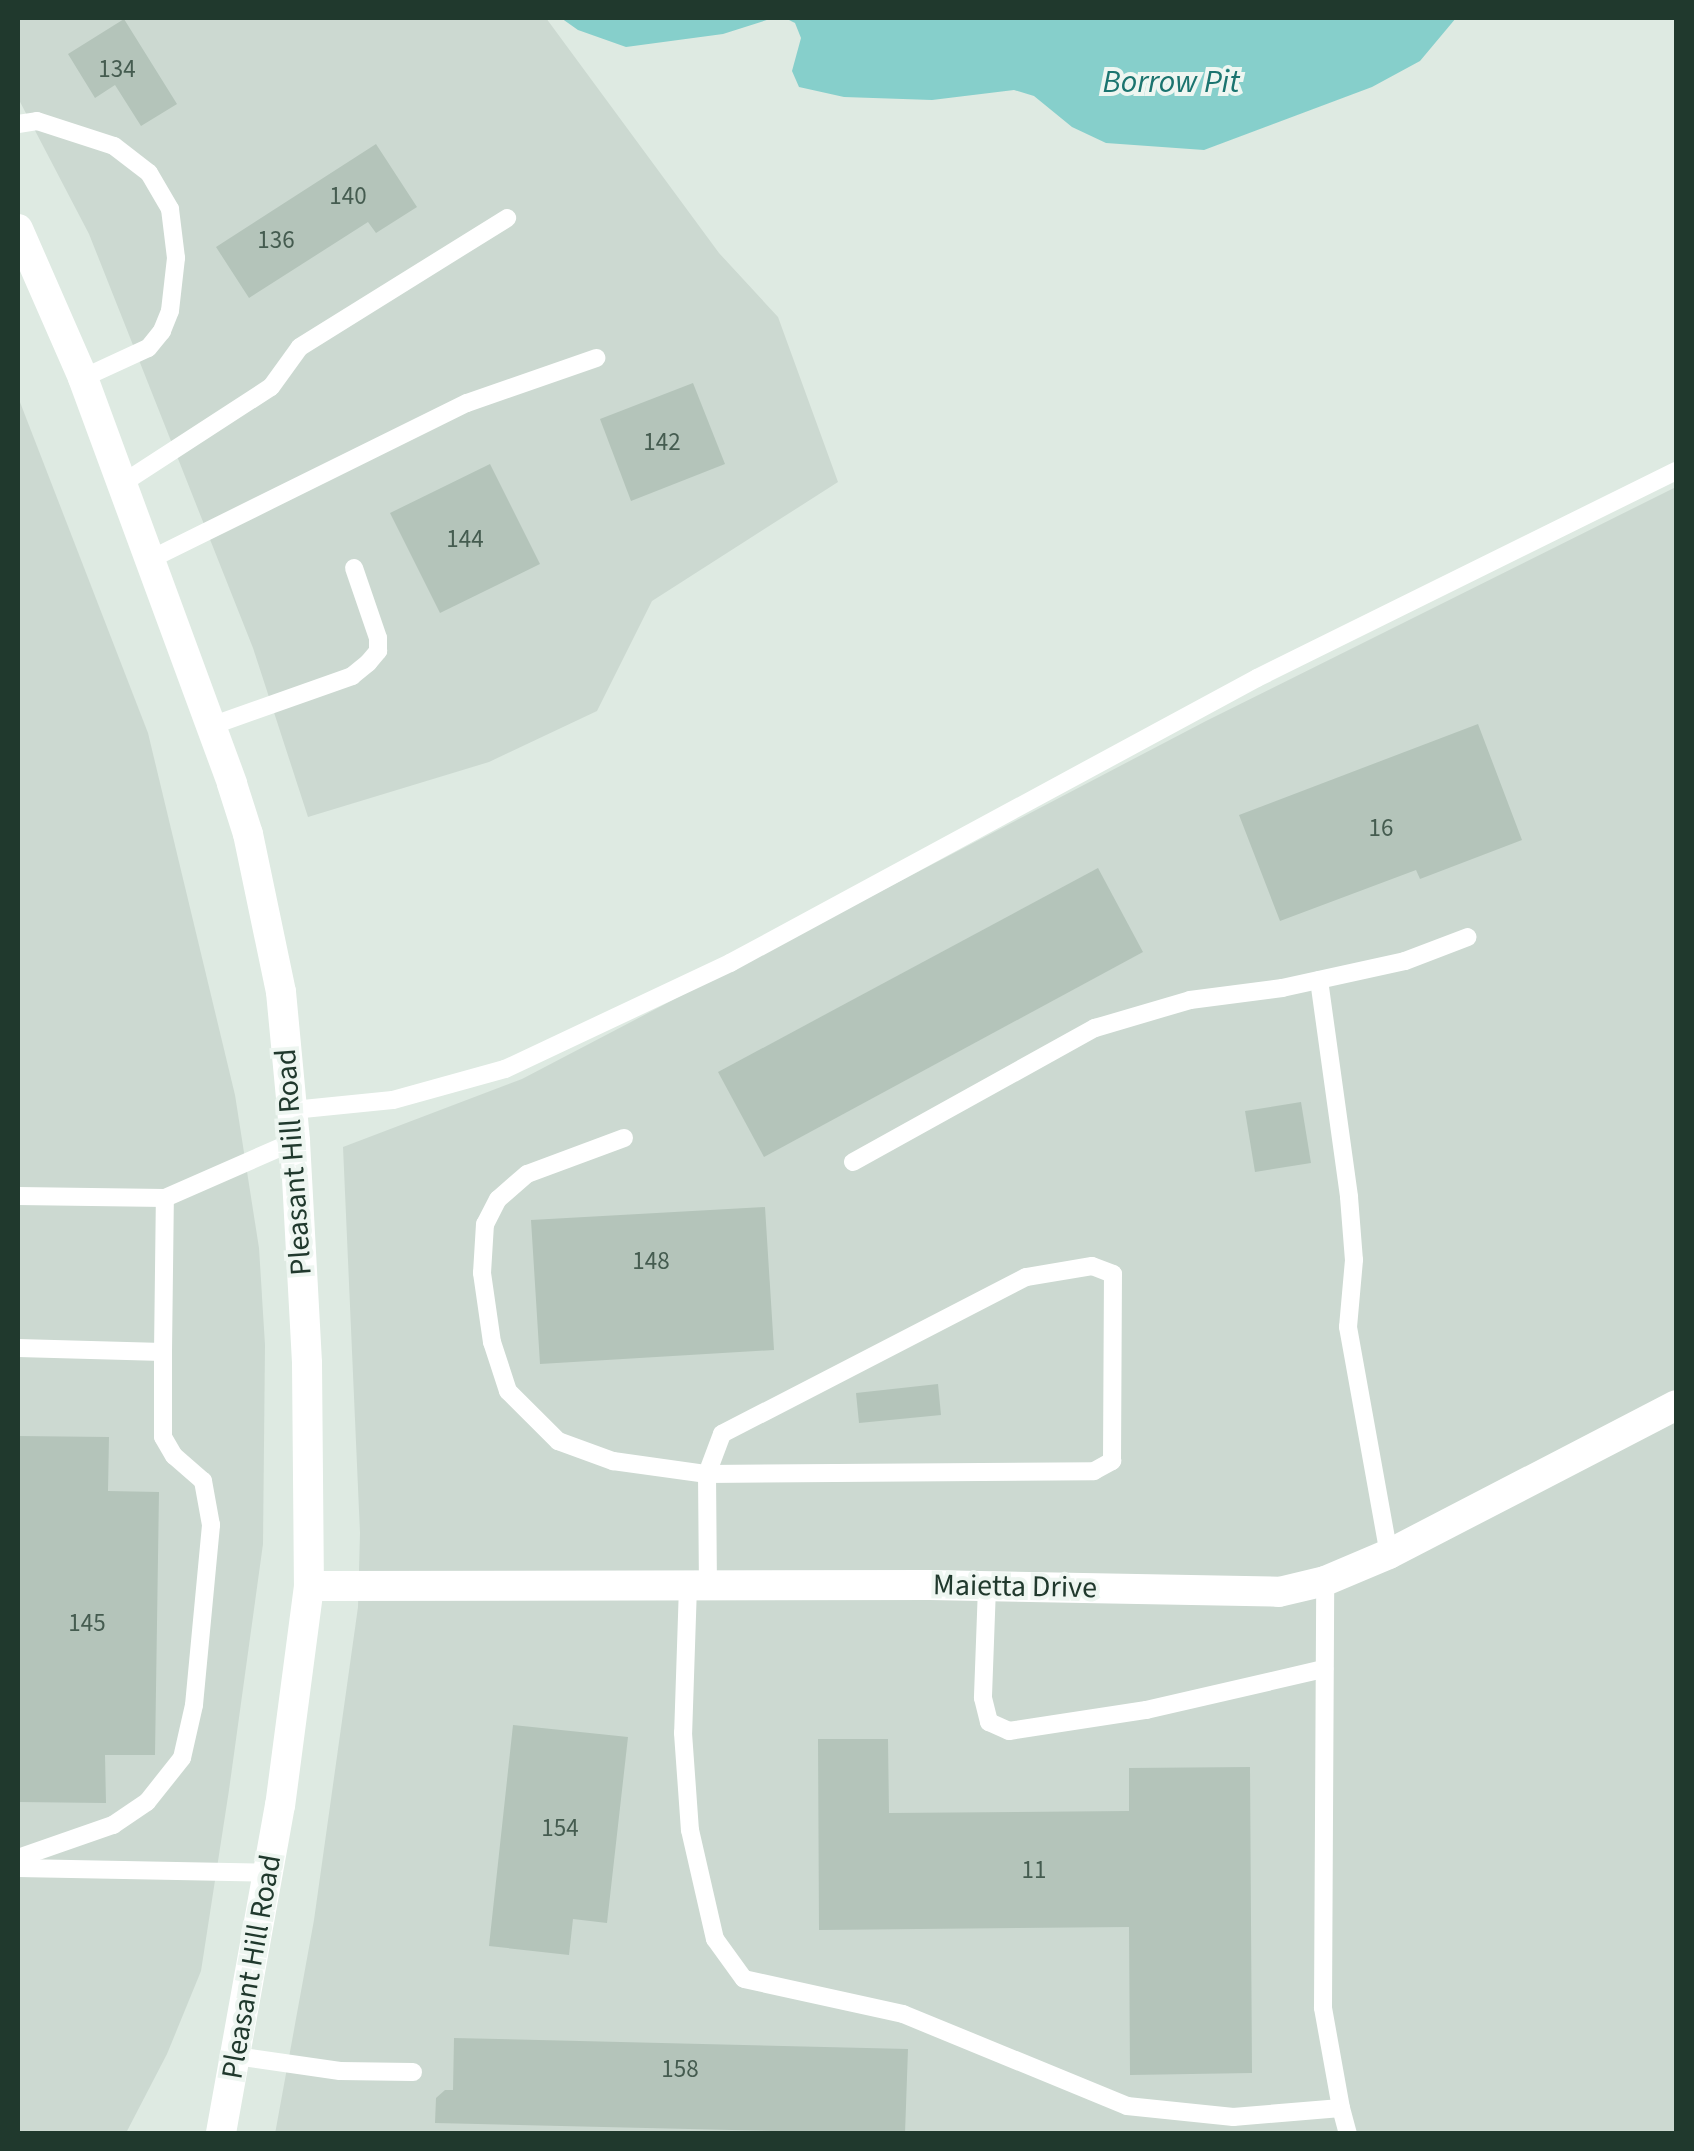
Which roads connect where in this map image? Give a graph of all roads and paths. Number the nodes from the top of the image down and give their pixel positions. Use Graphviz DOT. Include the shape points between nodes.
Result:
graph roads {
  1 [pos="18,124"];
  2 [pos="507,218"];
  3 [pos="18,229"];
  4 [pos="596,358"];
  5 [pos="83,378"];
  6 [pos="1676,471"];
  7 [pos="123,483"];
  8 [pos="151,559"];
  9 [pos="354,568"];
  10 [pos="212,726"];
  11 [pos="1468,938"];
  12 [pos="1319,980"];
  13 [pos="292,1110"];
  14 [pos="624,1138"];
  15 [pos="295,1141"];
  16 [pos="853,1162"];
  17 [pos="18,1196"];
  18 [pos="165,1198"];
  19 [pos="18,1348"];
  20 [pos="163,1352"];
  21 [pos="1676,1404"];
  22 [pos="707,1474"];
  23 [pos="1388,1554"];
  24 [pos="1325,1581"];
  25 [pos="310,1586"];
  26 [pos="698,1586"];
  27 [pos="987,1587"];
  28 [pos="1324,1670"];
  29 [pos="18,1858"];
  30 [pos="18,1868"];
  31 [pos="269,1873"];
  32 [pos="236,2056"];
  33 [pos="413,2072"];
  34 [pos="1341,2108"];
  35 [pos="221,2134"];
  36 [pos="1348,2134"];
  1 -- 5 [label="lane" via="37,121 114,146 149,173 170,209 176,258 162,331 148,348"];
  2 -- 7 [label="lane" via="300,347 271,387"];
  3 -- 5 [label="street, Pleasant Hill Road"];
  4 -- 8 [label="lane" via="467,403"];
  5 -- 7 [label="street, Pleasant Hill Road"];
  6 -- 13 [label="lane" via="1257,678 730,963 505,1069 393,1100"];
  7 -- 8 [label="street, Pleasant Hill Road"];
  8 -- 10 [label="street, Pleasant Hill Road"];
  9 -- 10 [label="lane" via="378,638 368,663 352,676"];
  10 -- 13 [label="street, Pleasant Hill Road" via="262,897 281,992"];
  11 -- 12 [label="lane" via="1405,961"];
  12 -- 16 [label="lane" via="1190,1000 1094,1028"];
  12 -- 23 [label="lane" via="1350,1197 1348,1327"];
  13 -- 15 [label="street, Pleasant Hill Road"];
  14 -- 22 [label="lane" via="527,1174 498,1199 486,1224 482,1273 492,1342 508,1392 558,1441 613,1462"];
  15 -- 18 [label="lane"];
  15 -- 25 [label="street, Pleasant Hill Road"];
  17 -- 18 [label="lane"];
  18 -- 20 [label="lane"];
  19 -- 20 [label="lane"];
  20 -- 29 [label="lane" via="163,1436 202,1481 211,1525 194,1705 182,1758 147,1802 113,1824"];
  21 -- 23 [label="street, Maietta Drive"];
  22 -- 22 [label="lane" via="1094,1471 1112,1461 1114,1274 1092,1266 1026,1277 722,1434"];
  22 -- 26 [label="lane"];
  23 -- 24 [label="street, Maietta Drive"];
  24 -- 27 [label="street, Maietta Drive" via="1249,1593"];
  24 -- 28 [label="lane"];
  25 -- 26 [label="street, Maietta Drive"];
  25 -- 31 [label="street, Pleasant Hill Road"];
  26 -- 27 [label="street, Maietta Drive"];
  26 -- 34 [label="lane" via="683,1733 690,1830 715,1939 744,1979 903,2014 1127,2106 1234,2117"];
  27 -- 28 [label="lane" via="983,1698 990,1722 1009,1731 1146,1710"];
  28 -- 34 [label="lane" via="1324,2008"];
  30 -- 31 [label="lane"];
  31 -- 32 [label="street, Pleasant Hill Road"];
  32 -- 33 [label="lane" via="340,2071"];
  32 -- 35 [label="street, Pleasant Hill Road"];
  34 -- 36 [label="lane"];
}
